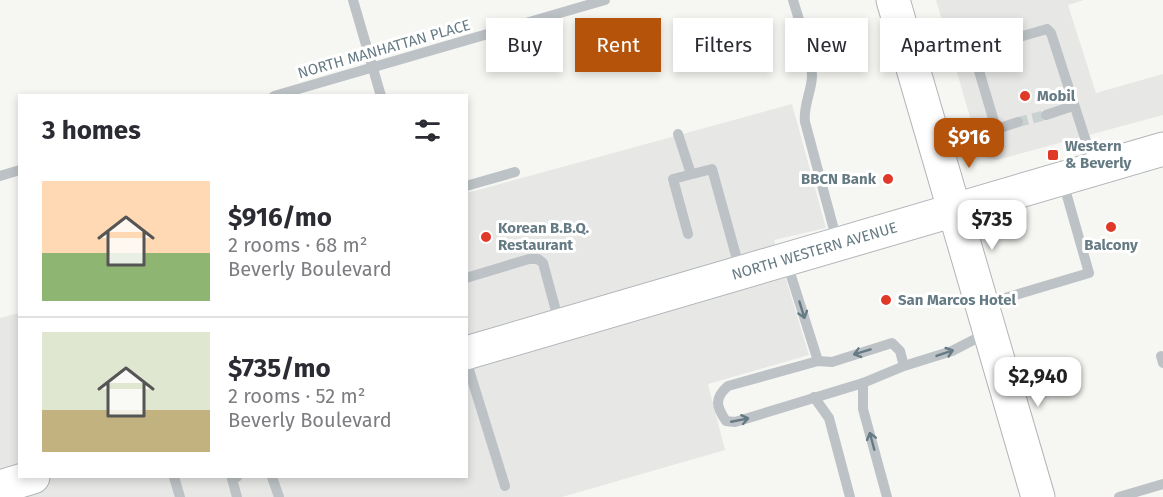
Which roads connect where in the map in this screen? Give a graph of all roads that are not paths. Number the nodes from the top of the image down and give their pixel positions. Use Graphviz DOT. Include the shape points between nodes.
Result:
graph roads {
  1 [pos="353,0"];
  2 [pos="605,0"];
  3 [pos="793,0"];
  4 [pos="893,0"];
  5 [pos="898,18"];
  6 [pos="1023,36"];
  7 [pos="373,67"];
  8 [pos="914,72"];
  9 [pos="979,72"];
  10 [pos="281,94"];
  11 [pos="380,94"];
  12 [pos="1073,106"];
  13 [pos="1046,115"];
  14 [pos="1018,122"];
  15 [pos="995,125"];
  16 [pos="678,134"];
  17 [pos="934,142"];
  18 [pos="1163,149"];
  19 [pos="1095,169"];
  20 [pos="18,171"];
  21 [pos="515,172"];
  22 [pos="691,174"];
  23 [pos="0,176"];
  24 [pos="1062,179"];
  25 [pos="468,185"];
  26 [pos="954,210"];
  27 [pos="688,234"];
  28 [pos="838,244"];
  29 [pos="786,259"];
  30 [pos="741,273"];
  31 [pos="468,277"];
  32 [pos="985,319"];
  33 [pos="560,325"];
  34 [pos="468,352"];
  35 [pos="818,361"];
  36 [pos="468,366"];
  37 [pos="904,366"];
  38 [pos="863,383"];
  39 [pos="814,398"];
  40 [pos="30,478"];
  41 [pos="174,478"];
  42 [pos="234,478"];
  43 [pos="272,478"];
  44 [pos="1163,484"];
  45 [pos="505,486"];
  46 [pos="0,487"];
  47 [pos="180,497"];
  48 [pos="237,497"];
  49 [pos="279,497"];
  50 [pos="850,497"];
  51 [pos="887,497"];
  52 [pos="1038,497"];
  53 [pos="1119,497"];
  1 -- 7 [label="street"];
  2 -- 7 [label="street, NORTH MANHATTAN PLACE"];
  3 -- 28 [label="street" via="812,67 805,122"];
  4 -- 5 [label="main road"];
  6 -- 12 [label="street" via="1047,29 1051,33"];
  7 -- 10 [label="street, NORTH MANHATTAN PLACE"];
  7 -- 11 [label="street"];
  8 -- 17 [label="main road"];
  9 -- 15 [label="street"];
  12 -- 13 [label="street"];
  12 -- 19 [label="street"];
  14 -- 15 [label="street" via="1000,128"];
  15 -- 17 [label="street"];
  16 -- 22 [label="street"];
  17 -- 26 [label="main road"];
  18 -- 19 [label="main road, NORTH WESTERN AVENUE"];
  19 -- 24 [label="main road, NORTH WESTERN AVENUE"];
  20 -- 23 [label="street"];
  21 -- 25 [label="street"];
  22 -- 27 [label="street" via="673,179"];
  22 -- 30 [label="street" via="712,169"];
  24 -- 26 [label="main road, NORTH WESTERN AVENUE"];
  24 -- 32 [label="street" via="1089,273"];
  26 -- 28 [label="main road, NORTH WESTERN AVENUE"];
  26 -- 32 [label="main road"];
  28 -- 29 [label="main road, NORTH WESTERN AVENUE"];
  29 -- 30 [label="main road, NORTH WESTERN AVENUE"];
  29 -- 35 [label="street, one-way"];
  30 -- 33 [label="main road, NORTH WESTERN AVENUE"];
  31 -- 33 [label="street" via="538,259 543,263"];
  37 -- 32 [label="street, one-way" via="952,351"];
  32 -- 52 [label="main road"];
  33 -- 34 [label="main road, NORTH WESTERN AVENUE"];
  37 -- 35 [label="street, one-way" via="900,351 892,343 831,362"];
  35 -- 39 [label="street, one-way" via="728,386 717,400 726,421 735,422"];
  36 -- 45 [label="street"];
  37 -- 38 [label="street"];
  38 -- 39 [label="street"];
  51 -- 38 [label="street, one-way" via="864,409"];
  39 -- 50 [label="street" via="829,418"];
  40 -- 46 [label="main road"];
  41 -- 47 [label="street"];
  42 -- 48 [label="street"];
  43 -- 49 [label="street"];
  44 -- 53 [label="street"];
}
